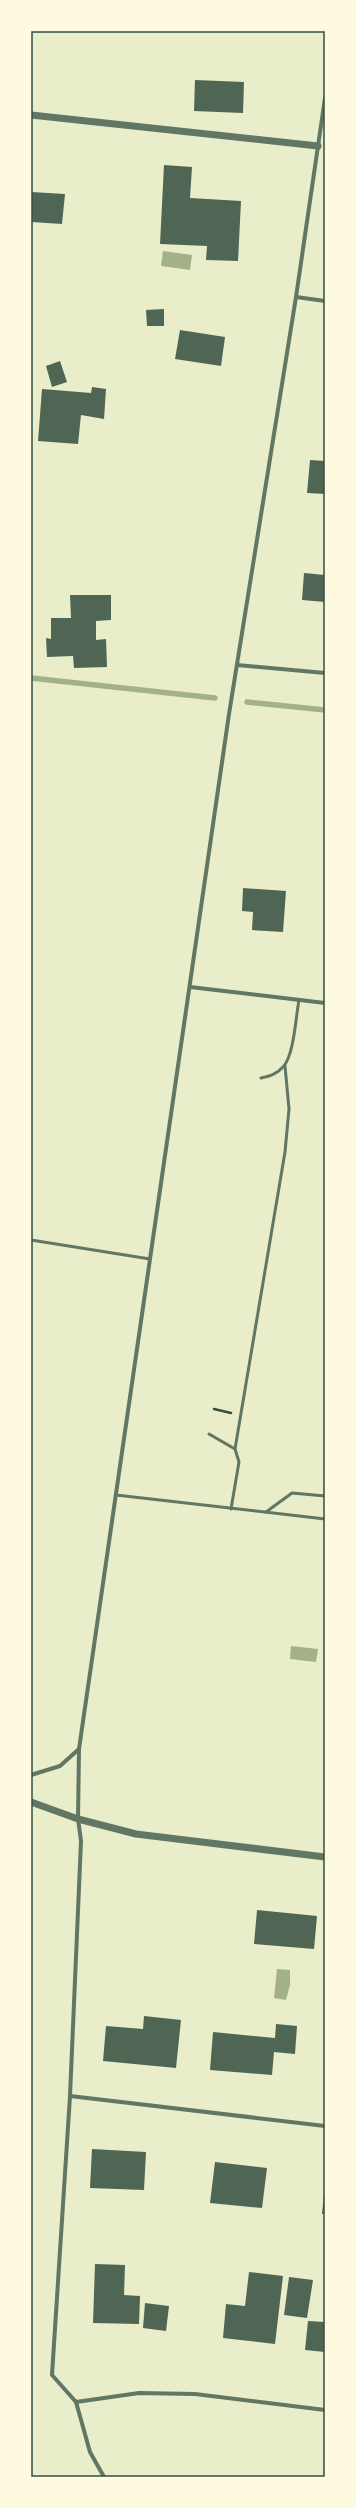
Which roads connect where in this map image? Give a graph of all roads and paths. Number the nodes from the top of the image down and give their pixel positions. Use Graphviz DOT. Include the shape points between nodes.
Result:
graph roads {
  1 [pos="325,98"];
  2 [pos="31,115"];
  3 [pos="318,146"];
  4 [pos="296,297"];
  5 [pos="325,301"];
  6 [pos="237,665"];
  7 [pos="325,673"];
  8 [pos="190,987"];
  9 [pos="299,1000"];
  10 [pos="325,1003"];
  11 [pos="285,1066"];
  12 [pos="261,1078"];
  13 [pos="31,1240"];
  14 [pos="150,1260"];
  15 [pos="214,1409"];
  16 [pos="237,1414"];
  17 [pos="209,1434"];
  18 [pos="235,1449"];
  19 [pos="116,1495"];
  20 [pos="325,1496"];
  21 [pos="231,1509"];
  22 [pos="266,1513"];
  23 [pos="325,1520"];
  24 [pos="79,1749"];
  25 [pos="31,1775"];
  26 [pos="31,1802"];
  27 [pos="78,1819"];
  28 [pos="325,1858"];
  29 [pos="70,2096"];
  30 [pos="325,2126"];
  31 [pos="76,2402"];
  32 [pos="325,2410"];
  33 [pos="104,2477"];
  1 -- 3 [label="street"];
  2 -- 3 [label="street"];
  3 -- 4 [label="street"];
  4 -- 5 [label="street"];
  4 -- 6 [label="street"];
  6 -- 7 [label="street"];
  6 -- 8 [label="street"];
  8 -- 9 [label="street"];
  8 -- 14 [label="street"];
  9 -- 10 [label="street"];
  9 -- 11 [label="lane" via="292,1046"];
  11 -- 12 [label="lane" via="275,1074"];
  11 -- 18 [label="lane" via="289,1109 285,1152"];
  13 -- 14 [label="lane"];
  14 -- 19 [label="street"];
  15 -- 16 [label="path"];
  17 -- 18 [label="lane"];
  18 -- 21 [label="lane" via="239,1462"];
  19 -- 21 [label="lane"];
  19 -- 24 [label="street"];
  20 -- 22 [label="lane" via="292,1493"];
  21 -- 22 [label="lane"];
  22 -- 23 [label="lane"];
  24 -- 25 [label="street" via="60,1766"];
  24 -- 27 [label="street"];
  26 -- 27 [label="street"];
  27 -- 28 [label="street" via="136,1834"];
  27 -- 29 [label="street" via="81,1841"];
  29 -- 30 [label="street"];
  29 -- 31 [label="street" via="52,2375"];
  31 -- 32 [label="street" via="139,2393 195,2394"];
  31 -- 33 [label="street" via="90,2452"];
}
